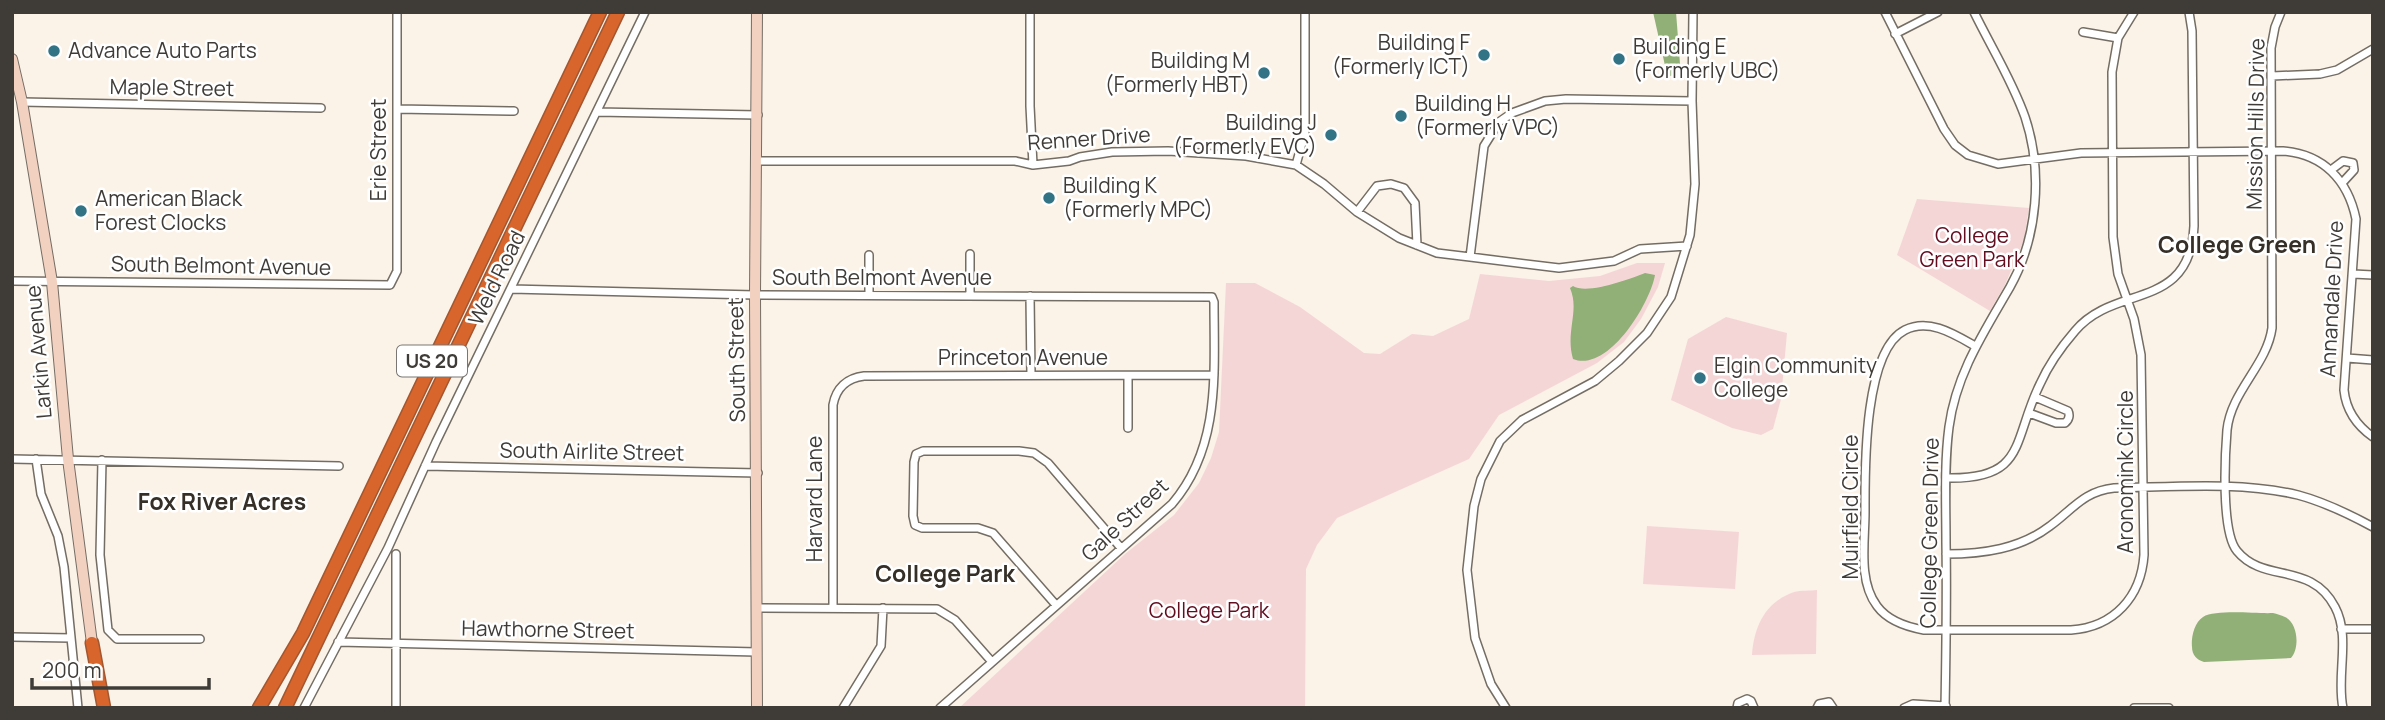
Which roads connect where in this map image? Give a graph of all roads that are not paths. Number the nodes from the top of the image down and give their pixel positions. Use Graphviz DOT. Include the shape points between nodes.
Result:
graph roads {
  1 [pos="397,12"];
  2 [pos="600,12"];
  3 [pos="618,12"];
  4 [pos="645,12"];
  5 [pos="757,12"];
  6 [pos="1030,12"];
  7 [pos="1305,12"];
  8 [pos="1693,12"];
  9 [pos="1885,12"];
  10 [pos="1938,12"];
  11 [pos="1974,12"];
  12 [pos="2134,12"];
  13 [pos="2189,12"];
  14 [pos="2281,12"];
  15 [pos="2083,32"];
  16 [pos="1895,34"];
  17 [pos="2118,38"];
  18 [pos="2373,49"];
  19 [pos="12,59"];
  20 [pos="2272,76"];
  21 [pos="1692,101"];
  22 [pos="22,102"];
  23 [pos="321,108"];
  24 [pos="397,109"];
  25 [pos="514,111"];
  26 [pos="597,111"];
  27 [pos="758,115"];
  28 [pos="2272,151"];
  29 [pos="2112,152"];
  30 [pos="2193,152"];
  31 [pos="2033,160"];
  32 [pos="757,161"];
  33 [pos="1032,165"];
  34 [pos="1296,165"];
  35 [pos="2331,170"];
  36 [pos="2343,182"];
  37 [pos="1357,212"];
  38 [pos="1417,245"];
  39 [pos="1687,246"];
  40 [pos="970,254"];
  41 [pos="869,255"];
  42 [pos="1470,257"];
  43 [pos="2353,274"];
  44 [pos="2373,275"];
  45 [pos="12,281"];
  46 [pos="52,282"];
  47 [pos="390,285"];
  48 [pos="511,289"];
  49 [pos="755,295"];
  50 [pos="869,295"];
  51 [pos="970,295"];
  52 [pos="1030,296"];
  53 [pos="1212,297"];
  54 [pos="2127,301"];
  55 [pos="1975,346"];
  56 [pos="2347,358"];
  57 [pos="2373,360"];
  58 [pos="1031,375"];
  59 [pos="1214,375"];
  60 [pos="1128,376"];
  61 [pos="838,391"];
  62 [pos="2035,397"];
  63 [pos="2029,413"];
  64 [pos="1128,428"];
  65 [pos="2373,436"];
  66 [pos="12,459"];
  67 [pos="36,459"];
  68 [pos="68,459"];
  69 [pos="102,460"];
  70 [pos="339,466"];
  71 [pos="425,466"];
  72 [pos="758,473"];
  73 [pos="1946,478"];
  74 [pos="2226,487"];
  75 [pos="2144,488"];
  76 [pos="2373,527"];
  77 [pos="1121,548"];
  78 [pos="396,554"];
  79 [pos="1947,554"];
  80 [pos="1056,605"];
  81 [pos="758,608"];
  82 [pos="833,608"];
  83 [pos="883,608"];
  84 [pos="2341,629"];
  85 [pos="2373,629"];
  86 [pos="1946,630"];
  87 [pos="12,637"];
  88 [pos="71,638"];
  89 [pos="200,639"];
  90 [pos="338,642"];
  91 [pos="92,643"];
  92 [pos="396,644"];
  93 [pos="757,652"];
  94 [pos="992,662"];
  95 [pos="1927,706"];
  96 [pos="1945,707"];
  97 [pos="78,708"];
  98 [pos="97,708"];
  99 [pos="104,708"];
  100 [pos="259,708"];
  101 [pos="285,708"];
  102 [pos="304,708"];
  103 [pos="396,708"];
  104 [pos="757,708"];
  105 [pos="843,708"];
  106 [pos="940,708"];
  107 [pos="1506,708"];
  108 [pos="1737,708"];
  109 [pos="1754,708"];
  110 [pos="1817,708"];
  111 [pos="1833,708"];
  112 [pos="1904,708"];
  113 [pos="2134,708"];
  114 [pos="2140,708"];
  115 [pos="2167,708"];
  116 [pos="2343,708"];
  1 -- 24 [label="street, Erie Street"];
  2 -- 100 [label="highway, US 20" via="303,633"];
  3 -- 101 [label="highway, US 20"];
  4 -- 26 [label="street, Weld Road"];
  5 -- 27 [label="street, South Street"];
  6 -- 33 [label="street"];
  7 -- 34 [label="street" via="1305,132"];
  8 -- 21 [label="street"];
  9 -- 16 [label="street, Annandale Drive"];
  10 -- 16 [label="street"];
  11 -- 31 [label="street, College Green Drive" via="2016,94"];
  12 -- 17 [label="street"];
  13 -- 30 [label="street"];
  14 -- 20 [label="street, Mission Hills Drive" via="2272,37"];
  15 -- 17 [label="street"];
  16 -- 31 [label="street, Annandale Drive" via="1955,145 1987,162"];
  17 -- 29 [label="street, Aronomink Circle" via="2112,72"];
  18 -- 20 [label="street" via="2337,70"];
  19 -- 22 [label="street, Larkin Avenue"];
  20 -- 28 [label="street, Mission Hills Drive"];
  21 -- 39 [label="street" via="1695,184"];
  21 -- 42 [label="street" via="1545,101 1505,117 1484,146"];
  22 -- 23 [label="street, Maple Street"];
  22 -- 46 [label="street, Larkin Avenue"];
  24 -- 25 [label="street"];
  24 -- 47 [label="street, Erie Street" via="397,271"];
  26 -- 27 [label="street"];
  26 -- 48 [label="street, Weld Road"];
  27 -- 32 [label="street, South Street"];
  28 -- 30 [label="street, Annandale Drive"];
  28 -- 35 [label="street, Annandale Drive" via="2309,156"];
  28 -- 74 [label="street, Mission Hills Drive" via="2272,328 2264,353 2228,419"];
  29 -- 30 [label="street, Annandale Drive"];
  29 -- 31 [label="street, Annandale Drive"];
  29 -- 54 [label="street, Aronomink Circle" via="2113,237"];
  30 -- 54 [label="street" via="2194,226 2189,256 2173,279"];
  31 -- 55 [label="street, College Green Drive" via="2034,208 2025,253"];
  32 -- 33 [label="street, Renner Drive"];
  32 -- 49 [label="street, South Street"];
  33 -- 34 [label="street, Renner Drive" via="1112,152 1168,151"];
  34 -- 37 [label="street, Renner Drive"];
  35 -- 36 [label="street, Annandale Drive"];
  35 -- 36 [label="street" via="2346,160 2353,163 2354,170"];
  36 -- 43 [label="street, Annandale Drive" via="2356,219"];
  37 -- 38 [label="street, Renner Drive"];
  37 -- 38 [label="street" via="1377,186 1404,188 1415,203"];
  38 -- 42 [label="street, Renner Drive"];
  39 -- 42 [label="street, Renner Drive" via="1640,249 1614,261 1559,268"];
  39 -- 107 [label="street" via="1671,297 1647,333 1595,382 1522,420 1500,441 1481,480 1469,540 1471,611 1491,684"];
  40 -- 51 [label="street"];
  41 -- 50 [label="street"];
  43 -- 44 [label="street"];
  43 -- 56 [label="street, Annandale Drive"];
  45 -- 46 [label="street, South Belmont Avenue"];
  46 -- 47 [label="street, South Belmont Avenue"];
  46 -- 68 [label="street, Larkin Avenue"];
  48 -- 49 [label="street, South Belmont Avenue"];
  48 -- 71 [label="street, Weld Road"];
  49 -- 50 [label="street, South Belmont Avenue"];
  49 -- 72 [label="street, South Street"];
  50 -- 51 [label="street, South Belmont Avenue"];
  51 -- 52 [label="street, South Belmont Avenue"];
  52 -- 53 [label="street, South Belmont Avenue"];
  52 -- 58 [label="street"];
  53 -- 59 [label="street, Gale Street"];
  54 -- 62 [label="street" via="2080,325"];
  54 -- 75 [label="street, Aronomink Circle" via="2142,366"];
  55 -- 73 [label="street, College Green Drive" via="1949,426"];
  55 -- 86 [label="street, Muirfield Circle" via="1935,327 1917,326 1899,334 1881,362 1867,428 1868,587 1878,607 1893,619 1916,629"];
  56 -- 57 [label="street"];
  56 -- 65 [label="street, Annandale Drive" via="2347,408"];
  58 -- 60 [label="street, Princeton Avenue"];
  58 -- 61 [label="street, Princeton Avenue" via="864,376 850,379"];
  59 -- 60 [label="street, Princeton Avenue"];
  59 -- 77 [label="street, Gale Street" via="1205,448 1190,480 1172,504"];
  60 -- 64 [label="street"];
  61 -- 82 [label="street, Harvard Lane" via="832,422"];
  62 -- 63 [label="street"];
  62 -- 63 [label="street" via="2069,416 2065,424"];
  63 -- 73 [label="street" via="2019,443 2004,465 1979,477"];
  66 -- 67 [label="street"];
  67 -- 68 [label="street"];
  67 -- 88 [label="street" via="41,494 58,536"];
  68 -- 69 [label="street"];
  68 -- 91 [label="street, Larkin Avenue"];
  69 -- 70 [label="street"];
  69 -- 89 [label="street" via="100,555 108,631 117,639"];
  71 -- 72 [label="street, South Airlite Street"];
  71 -- 90 [label="street, Weld Road"];
  72 -- 81 [label="street, South Street"];
  73 -- 79 [label="street, College Green Drive"];
  74 -- 75 [label="street"];
  74 -- 76 [label="street" via="2301,496"];
  74 -- 84 [label="street, Mission Hills Drive" via="2227,522 2236,550 2256,565 2301,576 2318,586 2335,606"];
  75 -- 79 [label="street" via="2095,491 2045,530 2012,546"];
  75 -- 86 [label="street, Aronomink Circle" via="2142,573 2118,614 2078,630"];
  77 -- 80 [label="street, Gale Street"];
  77 -- 80 [label="street" via="1041,457 1028,452 919,452 914,457 913,521 919,527 978,528 993,533"];
  78 -- 92 [label="street"];
  79 -- 86 [label="street, College Green Drive"];
  80 -- 94 [label="street, Gale Street"];
  81 -- 82 [label="street"];
  81 -- 93 [label="street, South Street"];
  82 -- 83 [label="street"];
  83 -- 94 [label="street" via="941,610"];
  83 -- 105 [label="street" via="879,651"];
  84 -- 85 [label="street"];
  84 -- 116 [label="street, Mission Hills Drive"];
  86 -- 96 [label="street, College Green Drive"];
  87 -- 88 [label="street"];
  88 -- 97 [label="street"];
  90 -- 92 [label="street, Hawthorne Street"];
  90 -- 102 [label="street, Weld Road"];
  91 -- 98 [label="highway"];
  91 -- 99 [label="highway"];
  92 -- 93 [label="street, Hawthorne Street"];
  92 -- 103 [label="street"];
  93 -- 104 [label="street, South Street"];
  94 -- 106 [label="street, Gale Street"];
  95 -- 96 [label="street"];
  95 -- 112 [label="street"];
  108 -- 109 [label="street" via="1747,699"];
  110 -- 111 [label="street" via="1829,702"];
  113 -- 114 [label="street"];
  114 -- 115 [label="street"];
}
